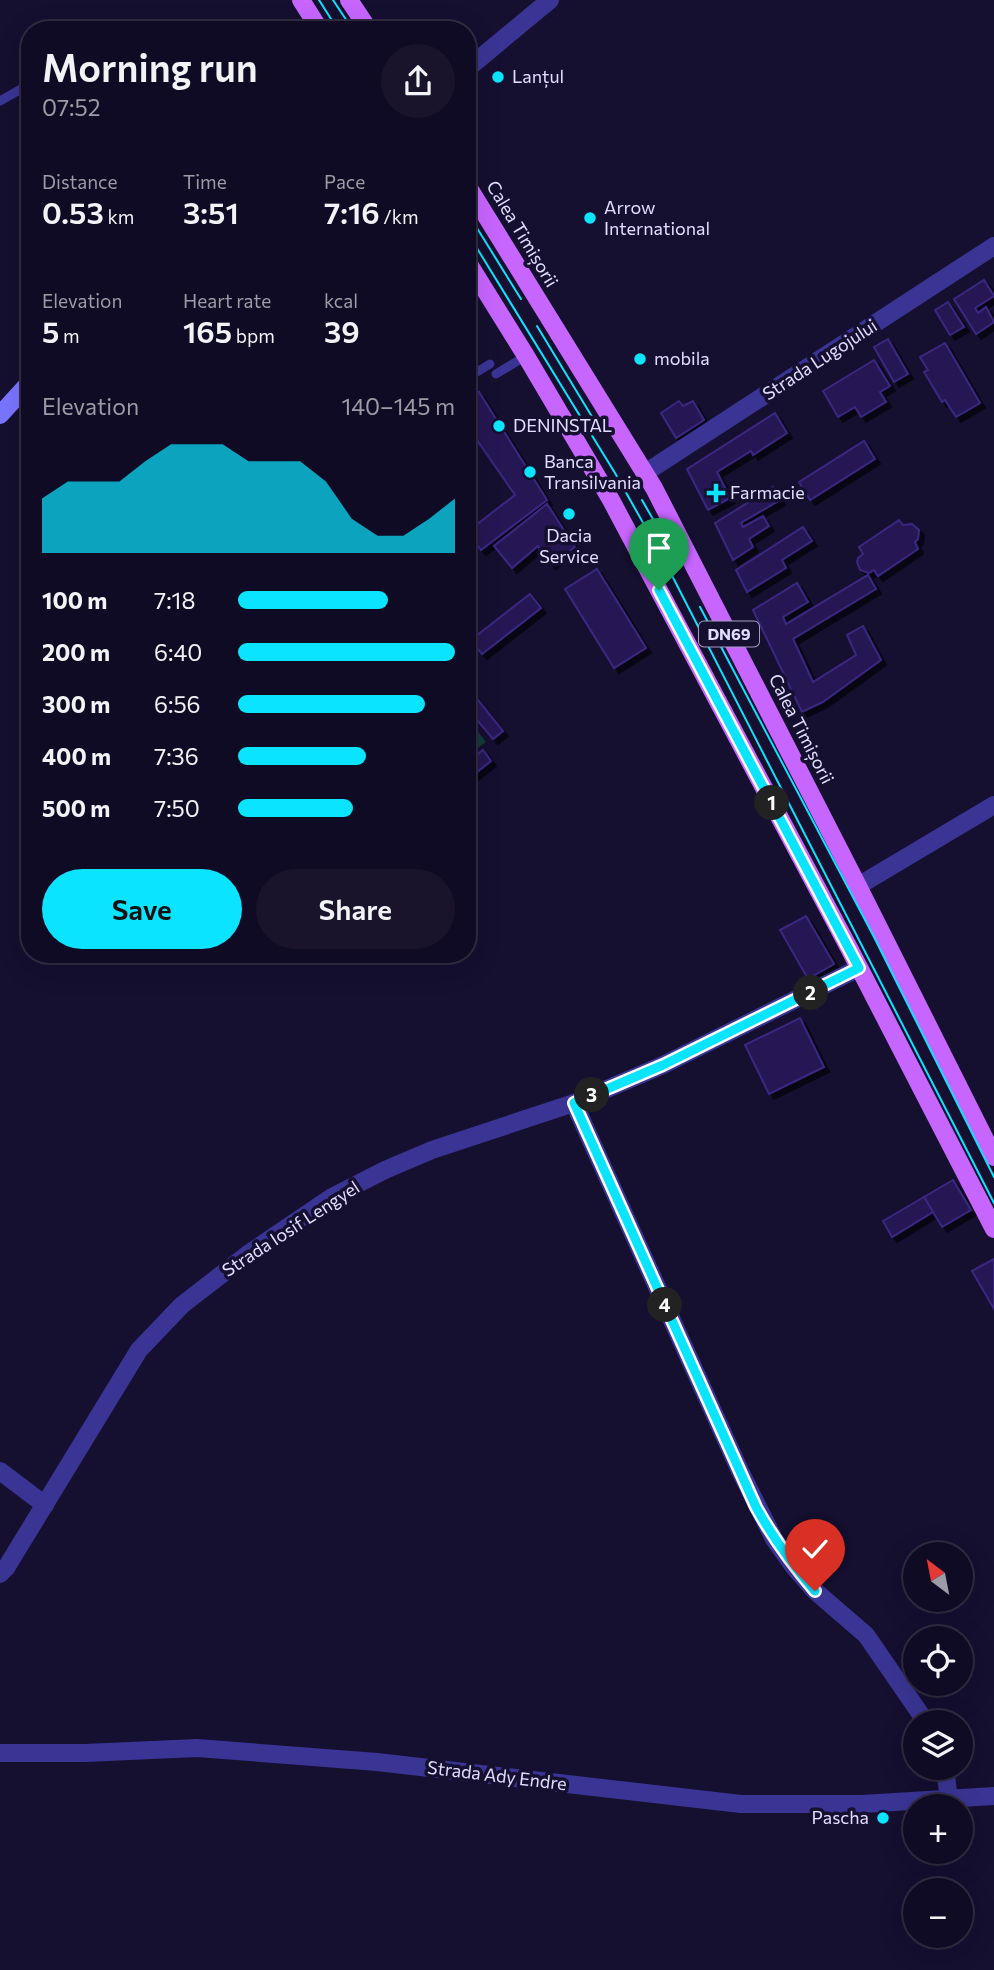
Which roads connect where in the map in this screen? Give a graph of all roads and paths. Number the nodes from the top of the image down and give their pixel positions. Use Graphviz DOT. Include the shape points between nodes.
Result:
graph roads {
  1 [pos="301,0"];
  2 [pos="349,0"];
  3 [pos="550,0"];
  4 [pos="314,21"];
  5 [pos="363,21"];
  6 [pos="476,62"];
  7 [pos="21,89"];
  8 [pos="0,101"];
  9 [pos="476,200"];
  10 [pos="994,246"];
  11 [pos="476,275"];
  12 [pos="527,356"];
  13 [pos="490,364"];
  14 [pos="476,373"];
  15 [pos="496,373"];
  16 [pos="21,393"];
  17 [pos="0,415"];
  18 [pos="645,473"];
  19 [pos="994,805"];
  20 [pos="858,886"];
  21 [pos="859,968"];
  22 [pos="574,1103"];
  23 [pos="994,1157"];
  24 [pos="994,1228"];
  25 [pos="0,1471"];
  26 [pos="45,1505"];
  27 [pos="0,1574"];
  28 [pos="918,1710"];
  29 [pos="0,1753"];
  30 [pos="994,1796"];
  31 [pos="973,1797"];
  32 [pos="903,1802"];
  1 -- 4 [label="main road"];
  2 -- 5 [label="main road"];
  3 -- 6 [label="street"];
  7 -- 8 [label="lane"];
  9 -- 18 [label="main road, Calea Timișorii / DN69"];
  10 -- 18 [label="street, Strada Lugojului"];
  11 -- 12 [label="main road, DN69"];
  12 -- 15 [label="lane"];
  12 -- 21 [label="main road, DN69" via="611,500"];
  13 -- 14 [label="lane"];
  16 -- 17 [label="street"];
  18 -- 20 [label="main road, Calea Timișorii / DN69"];
  19 -- 20 [label="street"];
  20 -- 23 [label="main road, Calea Timișorii / DN69"];
  21 -- 22 [label="street, Strada Iosif Lengyel" via="663,1065"];
  21 -- 24 [label="main road, DN69"];
  22 -- 26 [label="street, Strada Iosif Lengyel" via="432,1150 332,1197 182,1304 139,1350"];
  22 -- 28 [label="street" via="774,1539 815,1591 866,1635"];
  25 -- 26 [label="street"];
  26 -- 27 [label="street, Strada Iosif Lengyel"];
  29 -- 32 [label="street, Strada Ady Endre" via="197,1748 377,1762 741,1804"];
  30 -- 31 [label="street, Strada Ady Endre"];
}
